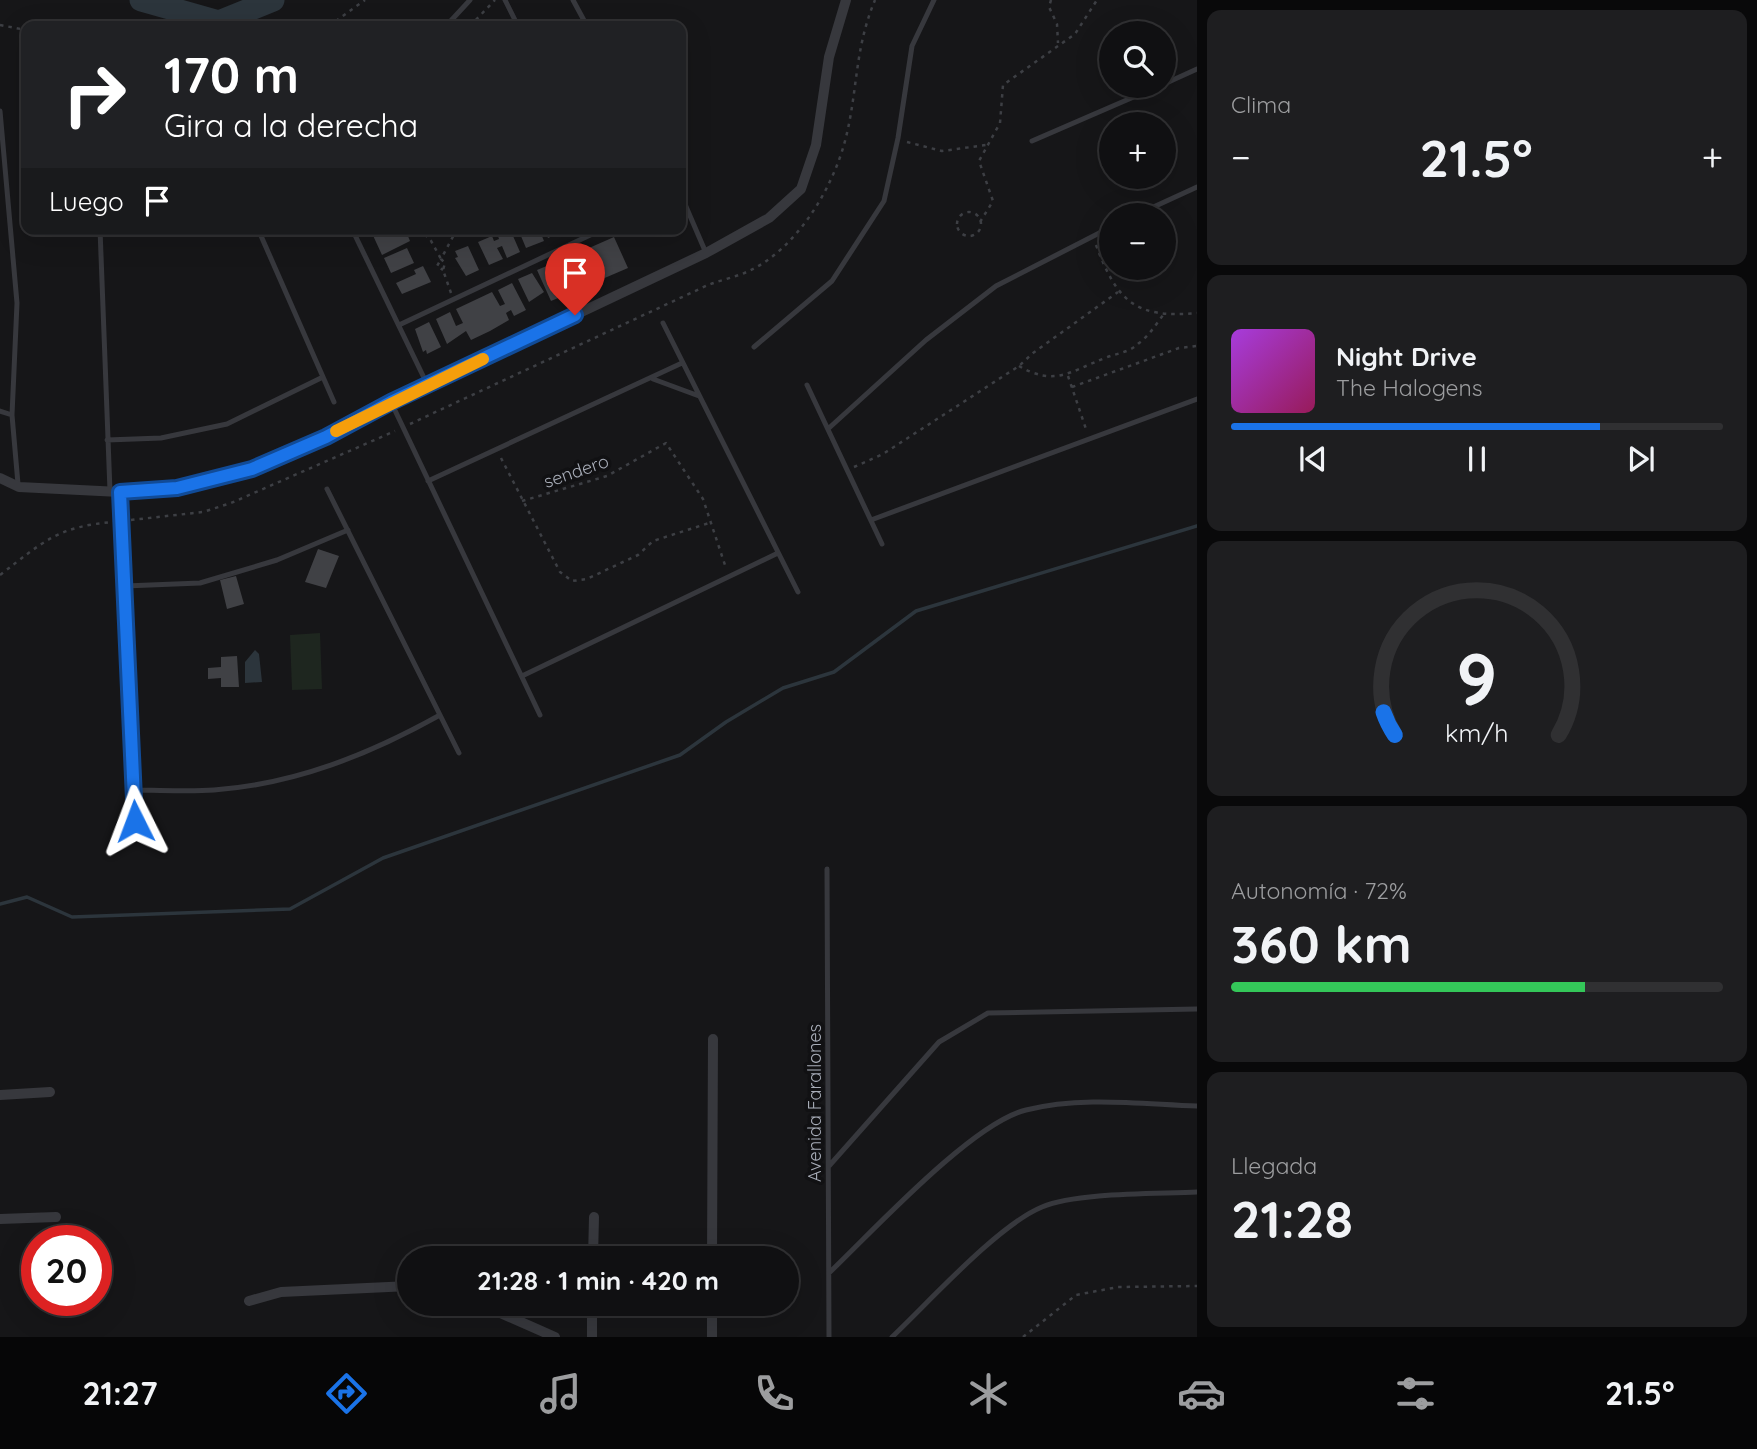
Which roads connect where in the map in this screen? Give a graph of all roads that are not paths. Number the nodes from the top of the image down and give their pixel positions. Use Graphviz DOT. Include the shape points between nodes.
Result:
graph roads {
  1 [pos="470,0"];
  2 [pos="505,0"];
  3 [pos="573,0"];
  4 [pos="846,0"];
  5 [pos="934,0"];
  6 [pos="451,21"];
  7 [pos="516,21"];
  8 [pos="584,21"];
  9 [pos="1197,69"];
  10 [pos="1176,78"];
  11 [pos="1131,98"];
  12 [pos="0,111"];
  13 [pos="1032,141"];
  14 [pos="1197,187"];
  15 [pos="1162,203"];
  16 [pos="686,207"];
  17 [pos="1099,233"];
  18 [pos="100,235"];
  19 [pos="261,235"];
  20 [pos="355,235"];
  21 [pos="590,235"];
  22 [pos="706,253"];
  23 [pos="663,323"];
  24 [pos="398,325"];
  25 [pos="754,347"];
  26 [pos="682,363"];
  27 [pos="323,377"];
  28 [pos="653,379"];
  29 [pos="807,384"];
  30 [pos="427,385"];
  31 [pos="699,396"];
  32 [pos="1197,399"];
  33 [pos="334,402"];
  34 [pos="391,402"];
  35 [pos="0,411"];
  36 [pos="12,415"];
  37 [pos="829,428"];
  38 [pos="107,440"];
  39 [pos="0,478"];
  40 [pos="428,481"];
  41 [pos="19,487"];
  42 [pos="327,489"];
  43 [pos="115,492"];
  44 [pos="871,520"];
  45 [pos="348,530"];
  46 [pos="882,544"];
  47 [pos="778,554"];
  48 [pos="125,586"];
  49 [pos="798,593"];
  50 [pos="522,676"];
  51 [pos="440,715"];
  52 [pos="540,715"];
  53 [pos="460,753"];
  54 [pos="134,790"];
  55 [pos="135,821"];
  56 [pos="827,869"];
  57 [pos="1197,1009"];
  58 [pos="713,1039"];
  59 [pos="50,1092"];
  60 [pos="0,1095"];
  61 [pos="1197,1106"];
  62 [pos="829,1166"];
  63 [pos="1197,1192"];
  64 [pos="56,1217"];
  65 [pos="594,1217"];
  66 [pos="0,1219"];
  67 [pos="593,1246"];
  68 [pos="712,1246"];
  69 [pos="829,1273"];
  70 [pos="397,1287"];
  71 [pos="249,1301"];
  72 [pos="507,1316"];
  73 [pos="592,1316"];
  74 [pos="712,1316"];
  75 [pos="555,1337"];
  76 [pos="592,1337"];
  77 [pos="712,1337"];
  78 [pos="829,1337"];
  79 [pos="892,1337"];
  1 -- 6 [label="lane"];
  2 -- 7 [label="lane"];
  3 -- 8 [label="lane"];
  4 -- 22 [label="street" via="829,57 816,145 802,190 769,218"];
  5 -- 25 [label="lane" via="912,46 884,201 832,281"];
  9 -- 10 [label="lane"];
  11 -- 13 [label="lane"];
  12 -- 36 [label="lane" via="17,303"];
  14 -- 15 [label="lane"];
  16 -- 22 [label="lane"];
  17 -- 37 [label="lane" via="996,286 926,340"];
  18 -- 38 [label="lane"];
  19 -- 27 [label="lane"];
  20 -- 24 [label="lane"];
  21 -- 24 [label="lane"];
  22 -- 30 [label="street"];
  23 -- 26 [label="lane"];
  24 -- 30 [label="lane"];
  26 -- 28 [label="lane"];
  26 -- 31 [label="lane"];
  27 -- 33 [label="lane"];
  27 -- 38 [label="lane" via="226,424 161,438"];
  28 -- 31 [label="lane"];
  28 -- 40 [label="lane"];
  29 -- 37 [label="lane"];
  30 -- 34 [label="street"];
  31 -- 47 [label="lane"];
  32 -- 44 [label="lane"];
  34 -- 40 [label="lane"];
  34 -- 43 [label="street" via="252,469 177,488"];
  35 -- 36 [label="lane"];
  36 -- 41 [label="lane"];
  37 -- 44 [label="lane"];
  38 -- 43 [label="lane"];
  39 -- 41 [label="street"];
  40 -- 50 [label="lane"];
  41 -- 43 [label="street"];
  42 -- 45 [label="lane"];
  43 -- 48 [label="lane"];
  44 -- 46 [label="lane"];
  45 -- 48 [label="lane" via="277,560 200,583"];
  45 -- 51 [label="lane"];
  47 -- 49 [label="lane"];
  47 -- 50 [label="lane"];
  48 -- 54 [label="lane"];
  50 -- 52 [label="lane"];
  51 -- 53 [label="lane"];
  51 -- 54 [label="lane" via="387,744 301,776 214,790"];
  54 -- 55 [label="lane"];
  56 -- 62 [label="lane, Avenida Farallones"];
  57 -- 62 [label="lane" via="988,1013 939,1042"];
  58 -- 68 [label="street"];
  59 -- 60 [label="street"];
  61 -- 69 [label="lane" via="1079,1102 1024,1110 986,1127"];
  62 -- 69 [label="lane, Avenida Farallones"];
  63 -- 79 [label="lane" via="1093,1198 1042,1207 1002,1233"];
  64 -- 66 [label="street"];
  65 -- 67 [label="street"];
  69 -- 78 [label="lane, Avenida Farallones"];
  70 -- 71 [label="street" via="281,1292"];
  72 -- 75 [label="street"];
  73 -- 76 [label="street"];
  74 -- 77 [label="street"];
}
